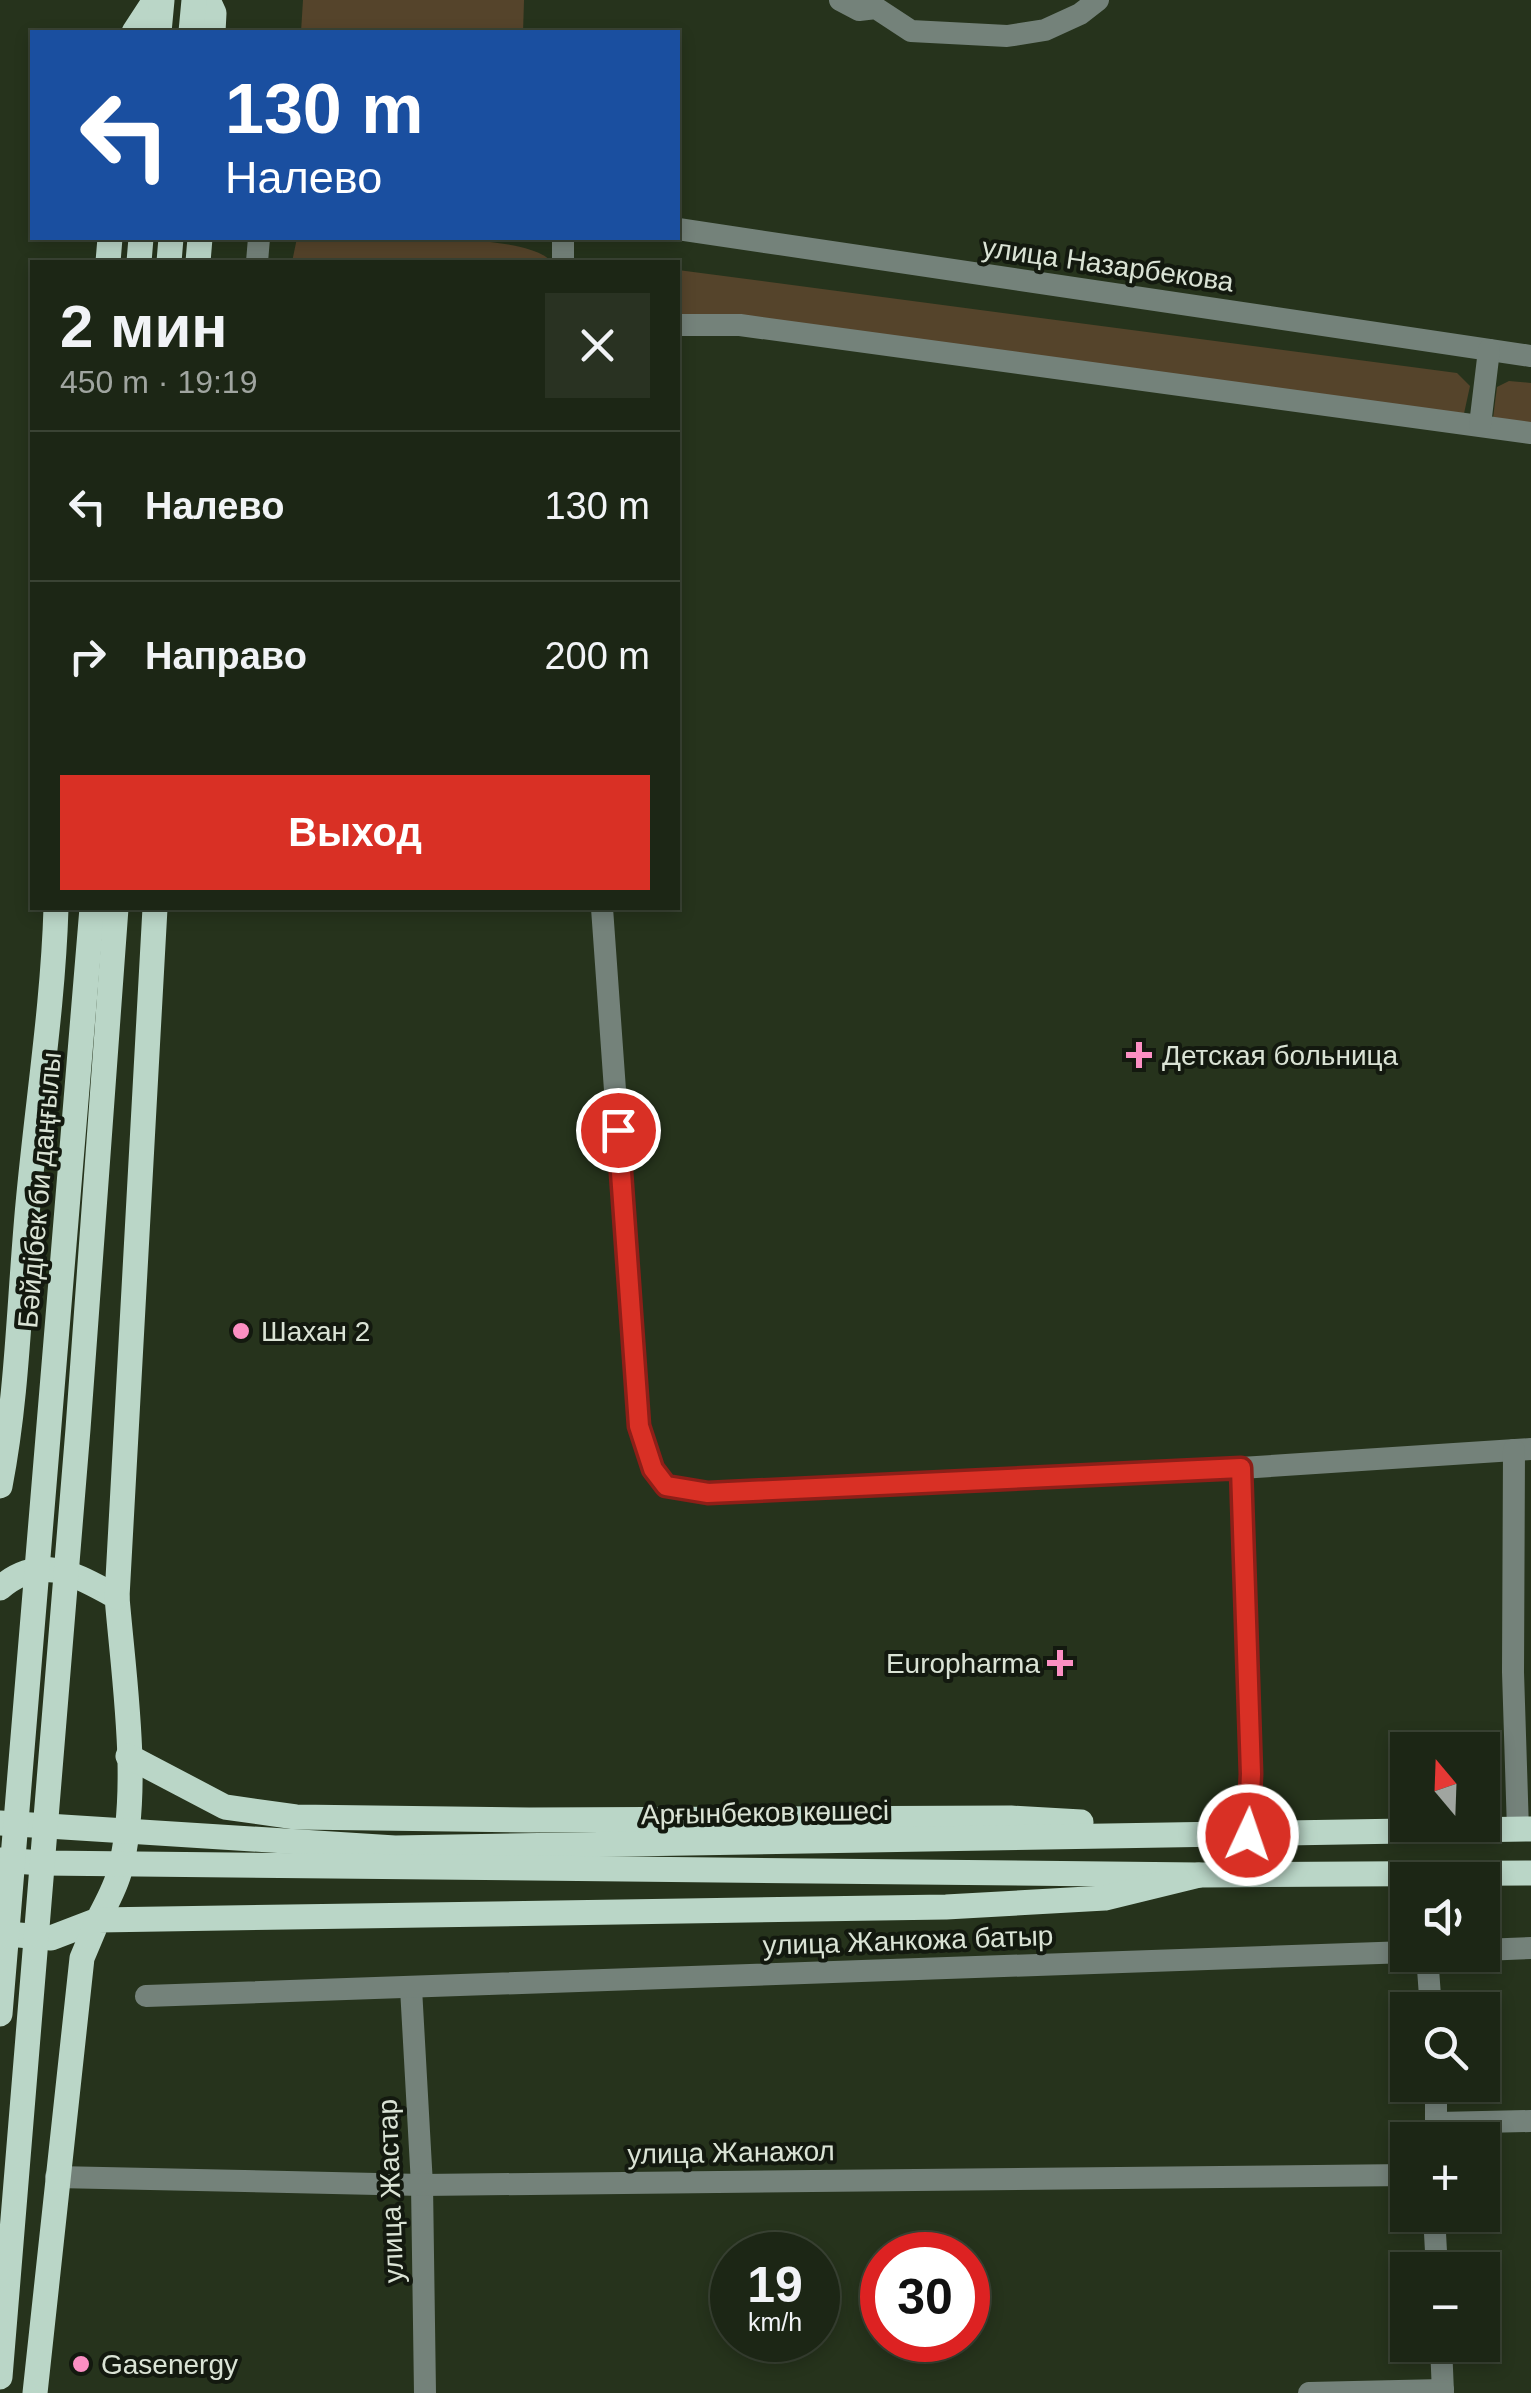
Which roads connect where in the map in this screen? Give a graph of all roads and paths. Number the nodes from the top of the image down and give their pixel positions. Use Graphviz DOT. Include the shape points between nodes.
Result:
graph roads {
  1 [pos="159,0"];
  2 [pos="840,0"];
  3 [pos="1098,0"];
  4 [pos="880,4"];
  5 [pos="136,30"];
  6 [pos="159,30"];
  7 [pos="680,230"];
  8 [pos="680,325"];
  9 [pos="1489,350"];
  10 [pos="1531,356"];
  11 [pos="1480,425"];
  12 [pos="1531,432"];
  13 [pos="56,910"];
  14 [pos="92,910"];
  15 [pos="116,910"];
  16 [pos="155,910"];
  17 [pos="602,910"];
  18 [pos="1522,1450"];
  19 [pos="1241,1468"];
  20 [pos="0,1486"];
  21 [pos="0,1588"];
  22 [pos="117,1598"];
  23 [pos="128,1756"];
  24 [pos="0,1822"];
  25 [pos="1525,1829"];
  26 [pos="1248,1835"];
  27 [pos="1190,1836"];
  28 [pos="0,1860"];
  29 [pos="1531,1873"];
  30 [pos="1199,1875"];
  31 [pos="1500,1875"];
  32 [pos="1390,1878"];
  33 [pos="98,1920"];
  34 [pos="0,1934"];
  35 [pos="1531,1948"];
  36 [pos="1500,1949"];
  37 [pos="1390,1953"];
  38 [pos="411,1988"];
  39 [pos="146,1996"];
  40 [pos="0,2014"];
  41 [pos="1531,2121"];
  42 [pos="1500,2125"];
  43 [pos="1390,2175"];
  44 [pos="56,2177"];
  45 [pos="422,2185"];
  46 [pos="1442,2362"];
  47 [pos="0,2377"];
  48 [pos="1443,2392"];
  49 [pos="34,2393"];
  50 [pos="425,2393"];
  51 [pos="1309,2393"];
  1 -- 5 [label="main road"];
  1 -- 6 [label="main road"];
  2 -- 4 [label="street" via="858,10"];
  3 -- 4 [label="street" via="1044,30 1007,36 912,31"];
  7 -- 9 [label="street, улица Назарбекова"];
  8 -- 11 [label="street" via="740,325"];
  9 -- 10 [label="street, улица Назарбекова"];
  9 -- 11 [label="street"];
  11 -- 12 [label="street"];
  13 -- 20 [label="main road" via="12,1425"];
  14 -- 40 [label="main road, Бәйдібек би даңғылы"];
  15 -- 47 [label="main road, Бәйдібек би даңғылы"];
  16 -- 22 [label="main road"];
  17 -- 19 [label="street" via="639,1426 666,1486 708,1493"];
  18 -- 19 [label="street"];
  18 -- 25 [label="street" via="1513,1672"];
  19 -- 26 [label="street"];
  21 -- 22 [label="main road" via="58,1568"];
  22 -- 23 [label="main road"];
  23 -- 27 [label="main road" via="225,1807 296,1818 1011,1818 1121,1824"];
  23 -- 33 [label="main road" via="130,1814 120,1873"];
  24 -- 27 [label="main road, Арғынбеков көшесі" via="395,1848"];
  25 -- 26 [label="main road, Арғынбеков көшесі"];
  26 -- 27 [label="main road, Арғынбеков көшесі"];
  28 -- 30 [label="main road, Арғынбеков көшесі"];
  29 -- 31 [label="main road, Арғынбеков көшесі"];
  30 -- 32 [label="main road, Арғынбеков көшесі"];
  30 -- 33 [label="main road" via="1106,1898 946,1908"];
  33 -- 34 [label="main road" via="51,1938"];
  33 -- 44 [label="main road" via="82,1958"];
  35 -- 36 [label="street"];
  37 -- 38 [label="street, улица Жанкожа батыр"];
  38 -- 39 [label="street, улица Жанкожа батыр"];
  38 -- 45 [label="street, улица Жастар"];
  41 -- 42 [label="street"];
  43 -- 45 [label="street, улица Жанажол"];
  44 -- 45 [label="street, улица Жанажол"];
  44 -- 49 [label="main road"];
  45 -- 50 [label="street, улица Жастар"];
  46 -- 48 [label="street"];
  48 -- 51 [label="street"];
}
